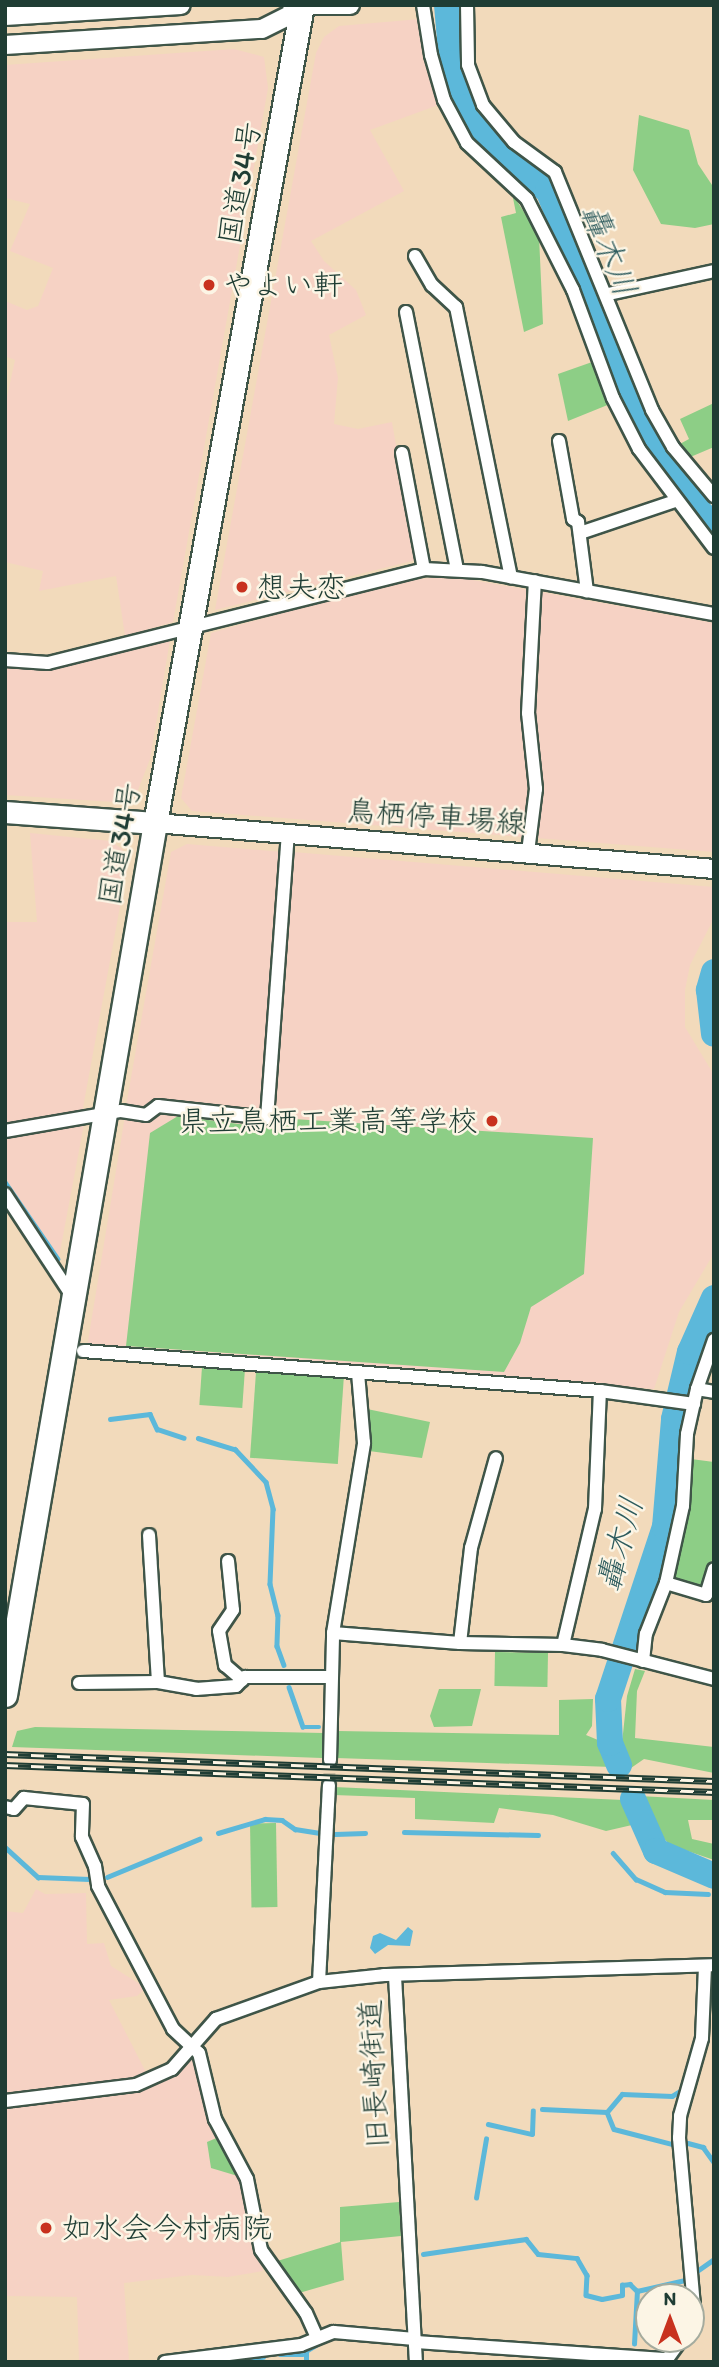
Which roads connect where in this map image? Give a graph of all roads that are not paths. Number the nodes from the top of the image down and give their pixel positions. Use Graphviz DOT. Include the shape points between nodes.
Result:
graph roads {
  1 [pos="181,5"];
  2 [pos="350,5"];
  3 [pos="423,5"];
  4 [pos="467,5"];
  5 [pos="299,6"];
  6 [pos="5,16"];
  7 [pos="5,45"];
  8 [pos="415,256"];
  9 [pos="714,271"];
  10 [pos="608,294"];
  11 [pos="406,312"];
  12 [pos="559,441"];
  13 [pos="402,453"];
  14 [pos="714,495"];
  15 [pos="675,501"];
  16 [pos="580,533"];
  17 [pos="714,548"];
  18 [pos="424,569"];
  19 [pos="457,570"];
  20 [pos="511,577"];
  21 [pos="535,581"];
  22 [pos="587,591"];
  23 [pos="714,614"];
  24 [pos="193,627"];
  25 [pos="5,660"];
  26 [pos="5,812"];
  27 [pos="155,823"];
  28 [pos="288,834"];
  29 [pos="528,852"];
  30 [pos="714,869"];
  31 [pos="105,1115"];
  32 [pos="5,1131"];
  33 [pos="5,1194"];
  34 [pos="74,1300"];
  35 [pos="714,1340"];
  36 [pos="83,1350"];
  37 [pos="358,1373"];
  38 [pos="697,1389"];
  39 [pos="600,1391"];
  40 [pos="714,1392"];
  41 [pos="694,1404"];
  42 [pos="496,1458"];
  43 [pos="149,1535"];
  44 [pos="229,1561"];
  45 [pos="714,1569"];
  46 [pos="666,1583"];
  47 [pos="333,1633"];
  48 [pos="460,1643"];
  49 [pos="563,1645"];
  50 [pos="643,1661"];
  51 [pos="332,1677"];
  52 [pos="714,1679"];
  53 [pos="242,1680"];
  54 [pos="158,1682"];
  55 [pos="79,1683"];
  56 [pos="5,1695"];
  57 [pos="330,1760"];
  58 [pos="328,1785"];
  59 [pos="10,1808"];
  60 [pos="709,1966"];
  61 [pos="395,1976"];
  62 [pos="319,1982"];
  63 [pos="194,2045"];
  64 [pos="5,2101"];
  65 [pos="692,2283"];
  66 [pos="316,2335"];
  67 [pos="416,2341"];
  68 [pos="272,2355"];
  69 [pos="573,2359"];
  70 [pos="666,2360"];
  71 [pos="165,2362"];
  72 [pos="416,2362"];
  1 -- 6 [label="main road"];
  2 -- 5 [label="main road"];
  3 -- 15 [label="street" via="444,100 467,143 527,199 573,290 613,398 639,449"];
  4 -- 10 [label="street" via="468,65 483,105 514,142 555,172"];
  5 -- 7 [label="main road" via="262,29"];
  5 -- 24 [label="highway, 国道34号"];
  8 -- 20 [label="street" via="432,285 456,307 479,402"];
  9 -- 10 [label="street"];
  10 -- 14 [label="street" via="652,410 673,447"];
  11 -- 19 [label="street"];
  12 -- 16 [label="street"];
  13 -- 18 [label="street"];
  15 -- 16 [label="street"];
  15 -- 17 [label="street"];
  16 -- 22 [label="street"];
  18 -- 19 [label="street"];
  18 -- 24 [label="street"];
  19 -- 20 [label="street"];
  20 -- 21 [label="street"];
  21 -- 22 [label="street"];
  21 -- 29 [label="street" via="528,713 536,789"];
  22 -- 23 [label="street"];
  24 -- 25 [label="street" via="48,663"];
  24 -- 27 [label="highway, 国道34号"];
  26 -- 27 [label="main road"];
  27 -- 28 [label="main road, 鳥栖停車場線"];
  27 -- 31 [label="highway, 国道34号"];
  28 -- 29 [label="main road, 鳥栖停車場線"];
  28 -- 31 [label="street" via="267,1118 158,1106 146,1115 121,1111"];
  29 -- 30 [label="main road, 鳥栖停車場線"];
  31 -- 32 [label="street"];
  31 -- 34 [label="highway, 国道34号"];
  33 -- 34 [label="street"];
  34 -- 56 [label="highway, 国道34号"];
  35 -- 38 [label="street"];
  36 -- 37 [label="street"];
  37 -- 39 [label="street"];
  37 -- 47 [label="street" via="364,1443"];
  38 -- 40 [label="street"];
  38 -- 41 [label="street"];
  39 -- 41 [label="street"];
  39 -- 49 [label="street" via="595,1509"];
  41 -- 46 [label="street" via="683,1506"];
  42 -- 48 [label="street" via="471,1548"];
  43 -- 54 [label="street"];
  44 -- 53 [label="street" via="233,1610 219,1630 225,1665"];
  45 -- 46 [label="street" via="706,1595"];
  46 -- 50 [label="street" via="646,1633"];
  47 -- 48 [label="street"];
  47 -- 51 [label="street"];
  48 -- 49 [label="street"];
  49 -- 50 [label="street"];
  50 -- 52 [label="street"];
  51 -- 53 [label="street"];
  51 -- 57 [label="street"];
  53 -- 54 [label="street" via="236,1686 196,1689"];
  54 -- 55 [label="street"];
  58 -- 62 [label="street"];
  59 -- 63 [label="street" via="24,1798 83,1804 82,1837 98,1886 173,2029"];
  60 -- 61 [label="street, 旧長崎街道"];
  60 -- 65 [label="street" via="702,2038 680,2116"];
  61 -- 62 [label="street"];
  61 -- 67 [label="street, 旧長崎街道"];
  62 -- 63 [label="street" via="216,2019"];
  63 -- 64 [label="street" via="172,2069 136,2085"];
  63 -- 66 [label="street" via="215,2119 247,2179 261,2249"];
  66 -- 67 [label="street" via="334,2332"];
  66 -- 68 [label="street"];
  67 -- 69 [label="street"];
  67 -- 72 [label="street, 旧長崎街道"];
  68 -- 71 [label="street"];
  69 -- 70 [label="street"];
}
